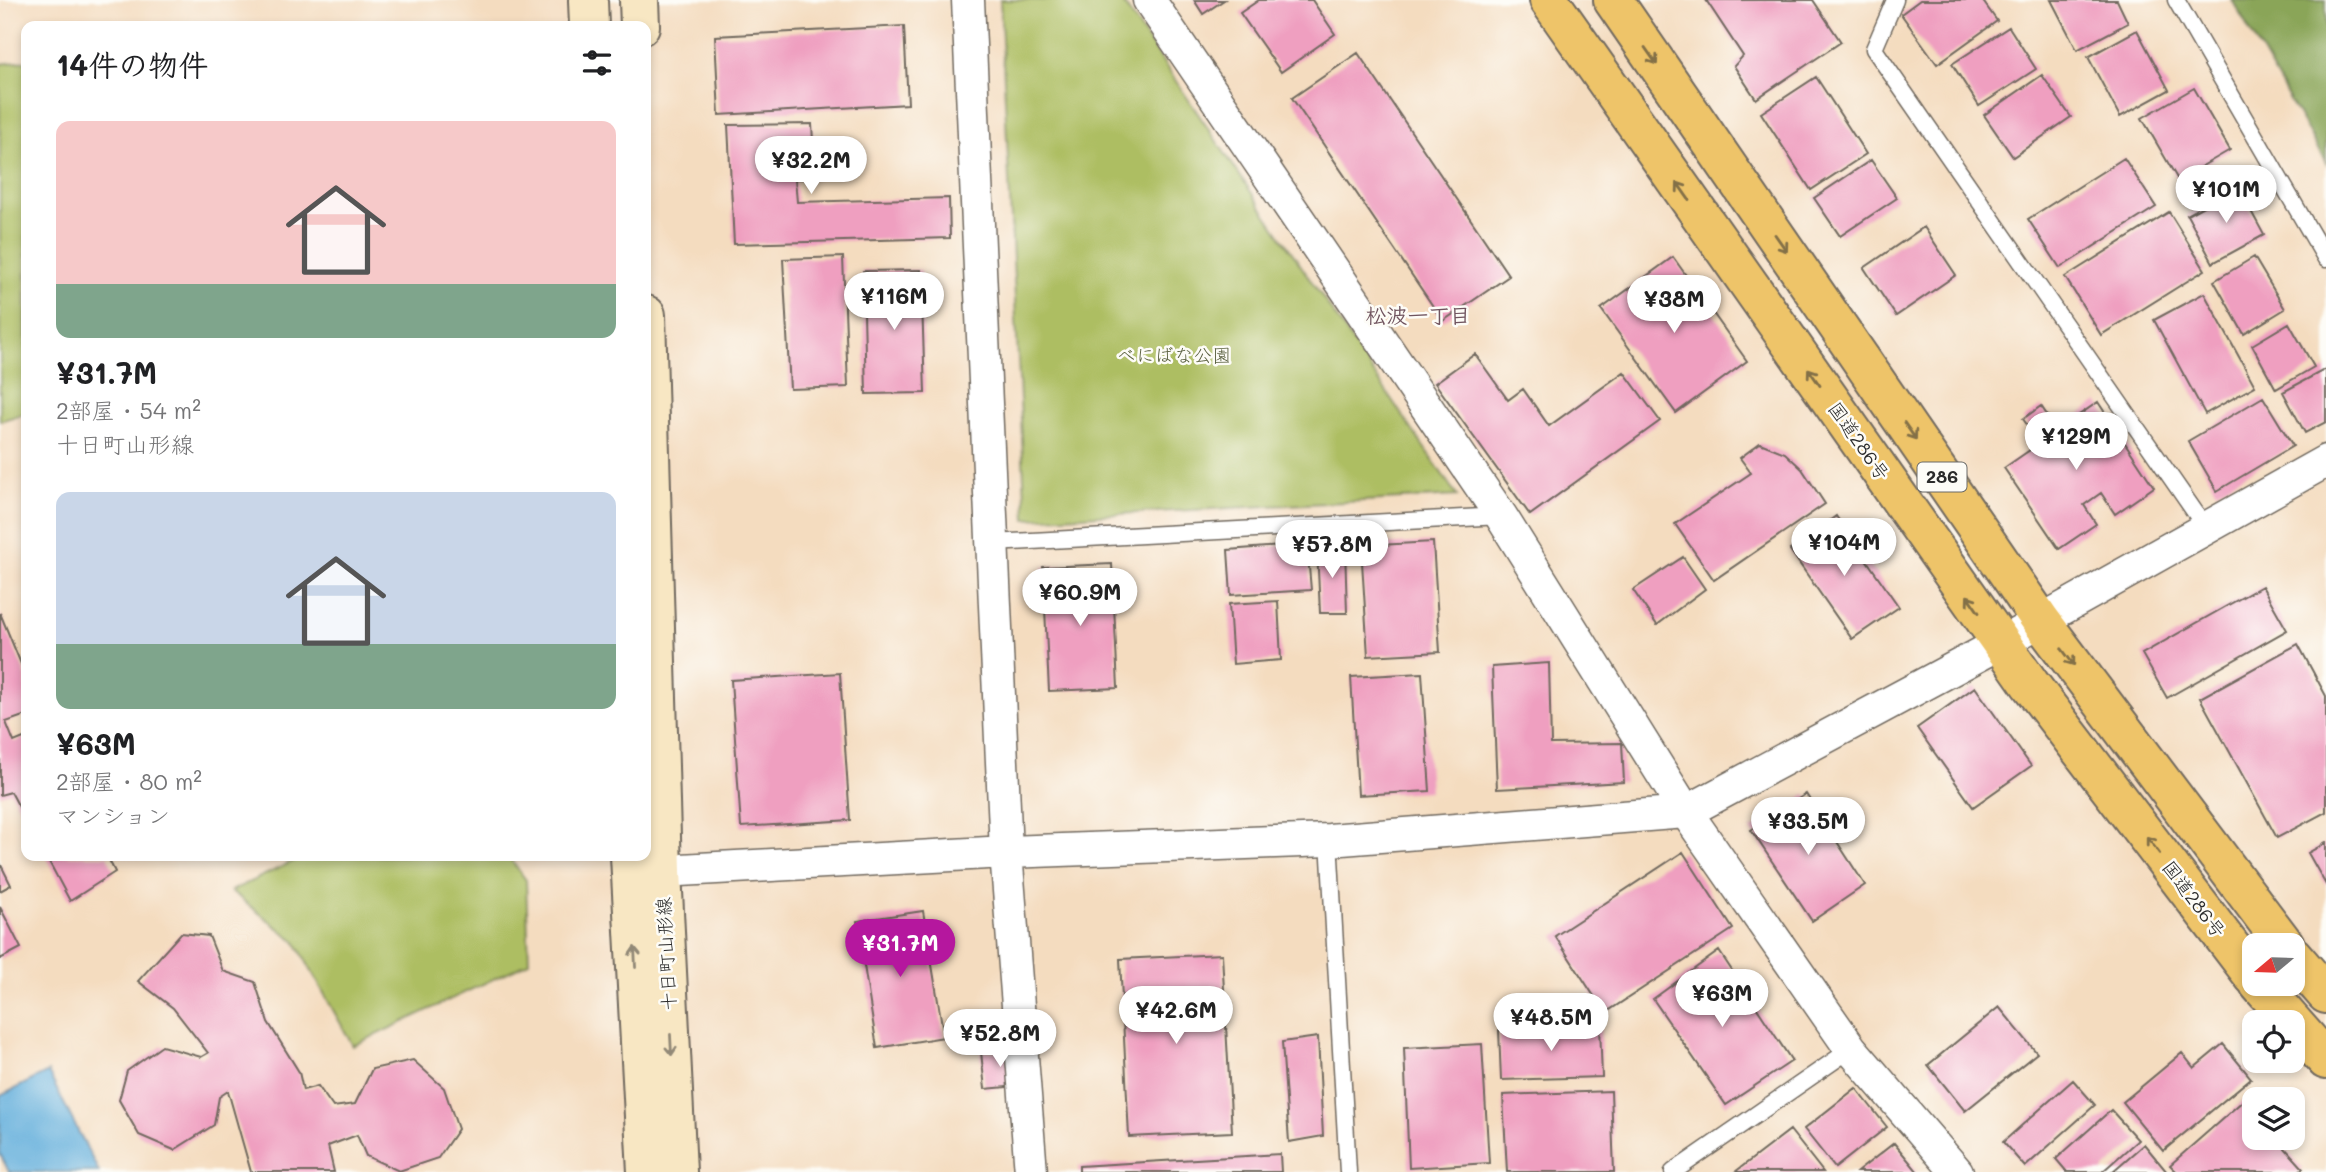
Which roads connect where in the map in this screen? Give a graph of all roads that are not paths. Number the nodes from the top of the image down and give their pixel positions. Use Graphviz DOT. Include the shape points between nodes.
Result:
graph roads {
  1 [pos="588,0"];
  2 [pos="639,0"];
  3 [pos="968,0"];
  4 [pos="1149,0"];
  5 [pos="1549,0"];
  6 [pos="1613,0"];
  7 [pos="1895,0"];
  8 [pos="2176,0"];
  9 [pos="589,21"];
  10 [pos="640,21"];
  11 [pos="2326,259"];
  12 [pos="2326,461"];
  13 [pos="1501,516"];
  14 [pos="2206,528"];
  15 [pos="992,543"];
  16 [pos="2041,621"];
  17 [pos="2001,643"];
  18 [pos="1686,812"];
  19 [pos="1329,840"];
  20 [pos="1006,852"];
  21 [pos="646,863"];
  22 [pos="2276,933"];
  23 [pos="2242,961"];
  24 [pos="2305,970"];
  25 [pos="2326,994"];
  26 [pos="2270,996"];
  27 [pos="1851,1049"];
  28 [pos="2326,1060"];
  29 [pos="646,1172"];
  30 [pos="677,1172"];
  31 [pos="1031,1172"];
  32 [pos="1348,1172"];
  33 [pos="1674,1172"];
  34 [pos="1957,1172"];
  1 -- 9 [label="main road"];
  2 -- 10 [label="main road"];
  3 -- 15 [label="street"];
  4 -- 13 [label="street"];
  17 -- 5 [label="highway, 国道286号 / 286, one-way"];
  6 -- 16 [label="highway, 286, one-way"];
  7 -- 14 [label="lane" via="1874,49"];
  8 -- 11 [label="lane"];
  12 -- 14 [label="street"];
  13 -- 15 [label="lane"];
  13 -- 18 [label="street"];
  14 -- 16 [label="street"];
  15 -- 20 [label="street"];
  16 -- 17 [label="street"];
  16 -- 22 [label="highway, 286, one-way"];
  17 -- 18 [label="street"];
  23 -- 17 [label="highway, 国道286号 / 286, one-way"];
  18 -- 19 [label="street"];
  18 -- 27 [label="street"];
  19 -- 20 [label="street"];
  19 -- 32 [label="lane"];
  20 -- 21 [label="street"];
  20 -- 31 [label="street"];
  29 -- 21 [label="main road, 十日町山形線, one-way"];
  21 -- 30 [label="main road, 十日町山形線, one-way"];
  24 -- 25 [label="highway"];
  26 -- 28 [label="highway"];
  27 -- 33 [label="lane"];
  27 -- 34 [label="street"];
}
